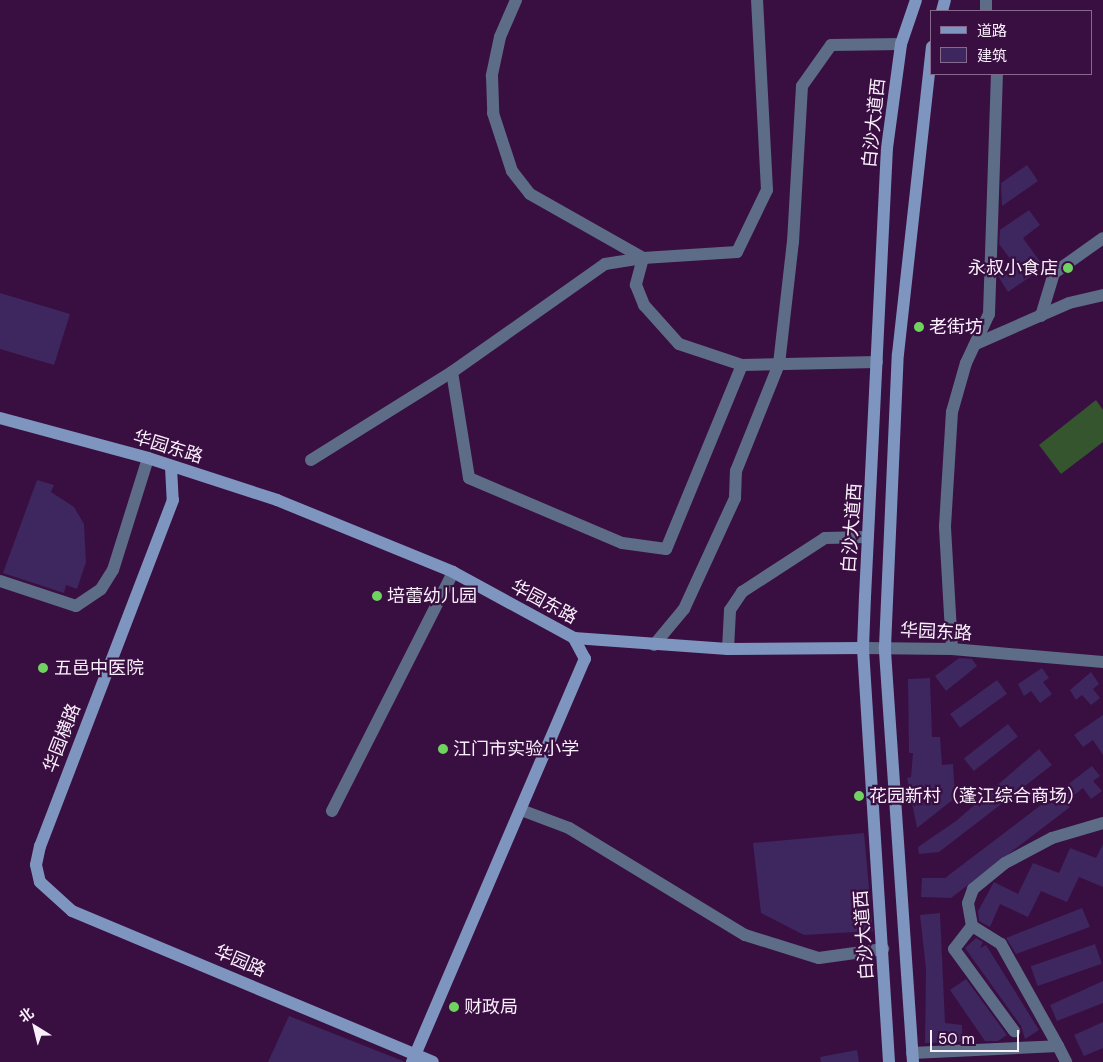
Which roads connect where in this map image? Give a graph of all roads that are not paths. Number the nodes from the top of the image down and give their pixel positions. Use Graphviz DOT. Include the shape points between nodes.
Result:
graph roads {
  1 [pos="516,0"];
  2 [pos="757,0"];
  3 [pos="916,0"];
  4 [pos="901,44"];
  5 [pos="930,65"];
  6 [pos="997,75"];
  7 [pos="1103,238"];
  8 [pos="643,258"];
  9 [pos="1103,295"];
  10 [pos="1041,316"];
  11 [pos="978,343"];
  12 [pos="877,362"];
  13 [pos="779,364"];
  14 [pos="742,365"];
  15 [pos="452,372"];
  16 [pos="0,418"];
  17 [pos="148,458"];
  18 [pos="311,460"];
  19 [pos="171,467"];
  20 [pos="867,537"];
  21 [pos="453,572"];
  22 [pos="0,581"];
  23 [pos="574,638"];
  24 [pos="654,645"];
  25 [pos="885,647"];
  26 [pos="863,648"];
  27 [pos="728,649"];
  28 [pos="952,649"];
  29 [pos="1103,662"];
  30 [pos="521,810"];
  31 [pos="332,811"];
  32 [pos="1103,823"];
  33 [pos="40,882"];
  34 [pos="972,926"];
  35 [pos="883,949"];
  36 [pos="1014,1031"];
  37 [pos="1058,1046"];
  38 [pos="414,1058"];
  39 [pos="913,1058"];
  40 [pos="433,1062"];
  41 [pos="889,1062"];
  42 [pos="1066,1062"];
  1 -- 8 [label="street" via="500,37 492,76 493,112 512,171 530,194"];
  2 -- 8 [label="street" via="767,190 737,252"];
  3 -- 4 [label="street, 白沙大道西"];
  4 -- 12 [label="street, 白沙大道西" via="887,148"];
  4 -- 13 [label="street" via="831,45 802,86 793,242"];
  5 -- 25 [label="street" via="898,354"];
  6 -- 11 [label="street" via="989,314"];
  7 -- 10 [label="street" via="1054,273"];
  8 -- 14 [label="street" via="636,285 644,305 679,344"];
  8 -- 15 [label="street" via="605,264"];
  9 -- 10 [label="street"];
  10 -- 11 [label="street"];
  11 -- 28 [label="street" via="966,363 952,412 945,526"];
  12 -- 13 [label="street"];
  12 -- 20 [label="street, 白沙大道西"];
  13 -- 14 [label="street"];
  13 -- 24 [label="street" via="736,471 734,498 684,609"];
  14 -- 15 [label="street" via="666,549 622,543 469,478"];
  15 -- 18 [label="street"];
  16 -- 17 [label="street, 华园东路"];
  17 -- 19 [label="street, 华园东路"];
  17 -- 22 [label="street" via="113,570 102,589 76,606"];
  19 -- 21 [label="street, 华园东路" via="276,500"];
  19 -- 33 [label="street, 华园横路" via="173,500 40,846 36,865"];
  20 -- 26 [label="street, 白沙大道西"];
  20 -- 27 [label="street" via="825,538 742,592 730,610"];
  21 -- 23 [label="street, 华园东路"];
  21 -- 31 [label="street"];
  23 -- 24 [label="street, 华园东路"];
  23 -- 30 [label="street" via="585,659"];
  24 -- 27 [label="street, 华园东路"];
  25 -- 26 [label="street, 华园东路"];
  25 -- 28 [label="street, 华园东路"];
  25 -- 39 [label="street"];
  26 -- 27 [label="street, 华园东路"];
  26 -- 35 [label="street, 白沙大道西"];
  28 -- 29 [label="street, 华园东路"];
  30 -- 35 [label="street" via="569,828 745,935 819,958"];
  30 -- 38 [label="street"];
  32 -- 34 [label="street" via="1052,838 1005,863 973,888 968,903"];
  33 -- 38 [label="street, 华园路" via="72,911"];
  34 -- 36 [label="street" via="954,949"];
  34 -- 37 [label="street" via="1001,944"];
  35 -- 41 [label="street, 白沙大道西"];
  37 -- 39 [label="street"];
  37 -- 42 [label="street"];
  38 -- 40 [label="street, 华园路"];
}
